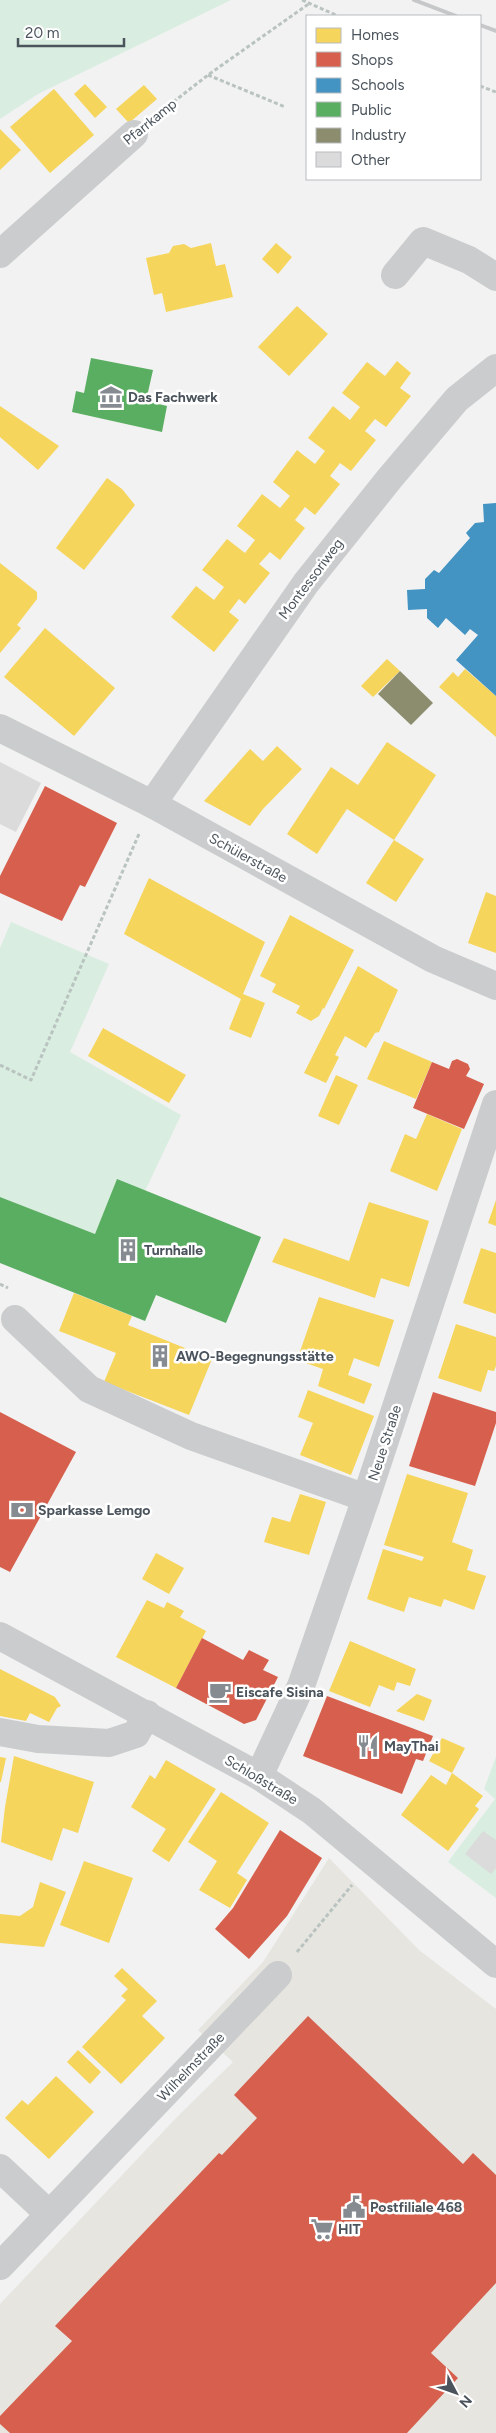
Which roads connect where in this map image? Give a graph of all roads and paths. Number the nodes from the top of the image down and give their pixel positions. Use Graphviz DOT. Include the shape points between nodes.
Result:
graph roads {
  1 [pos="302,0"];
  2 [pos="310,3"];
  3 [pos="336,15"];
  4 [pos="208,75"];
  5 [pos="481,86"];
  6 [pos="496,92"];
  7 [pos="285,108"];
  8 [pos="134,134"];
  9 [pos="0,254"];
  10 [pos="395,275"];
  11 [pos="496,277"];
  12 [pos="494,370"];
  13 [pos="0,728"];
  14 [pos="152,804"];
  15 [pos="496,986"];
  16 [pos="0,1066"];
  17 [pos="496,1104"];
  18 [pos="14,1318"];
  19 [pos="366,1498"];
  20 [pos="0,1636"];
  21 [pos="147,1714"];
  22 [pos="0,1732"];
  23 [pos="259,1776"];
  24 [pos="372,1860"];
  25 [pos="496,1964"];
  26 [pos="278,1975"];
  27 [pos="0,2168"];
  28 [pos="49,2214"];
  29 [pos="0,2266"];
  1 -- 2 [label="path"];
  2 -- 3 [label="path"];
  2 -- 4 [label="path, Pfarrkamp"];
  4 -- 7 [label="path"];
  4 -- 8 [label="path, Pfarrkamp"];
  5 -- 6 [label="path"];
  8 -- 9 [label="street, Pfarrkamp"];
  10 -- 11 [label="street" via="423,241 469,260"];
  12 -- 14 [label="street, Montessoriweg" via="457,399 312,575"];
  13 -- 14 [label="street, Schülerstraße"];
  14 -- 15 [label="street, Schülerstraße" via="433,959"];
  14 -- 16 [label="path" via="31,1080"];
  17 -- 19 [label="street, Neue Straße"];
  18 -- 19 [label="street" via="89,1389 191,1436"];
  19 -- 23 [label="street, Neue Straße" via="301,1686"];
  20 -- 21 [label="street, Schloßstraße"];
  21 -- 22 [label="street" via="136,1734 108,1743 38,1739"];
  21 -- 23 [label="street, Schloßstraße"];
  23 -- 24 [label="street, Schloßstraße" via="312,1812"];
  24 -- 25 [label="street, Schloßstraße"];
  24 -- 26 [label="path"];
  26 -- 28 [label="street, Wilhelmstraße"];
  27 -- 28 [label="street"];
  28 -- 29 [label="street, Wilhelmstraße"];
}
